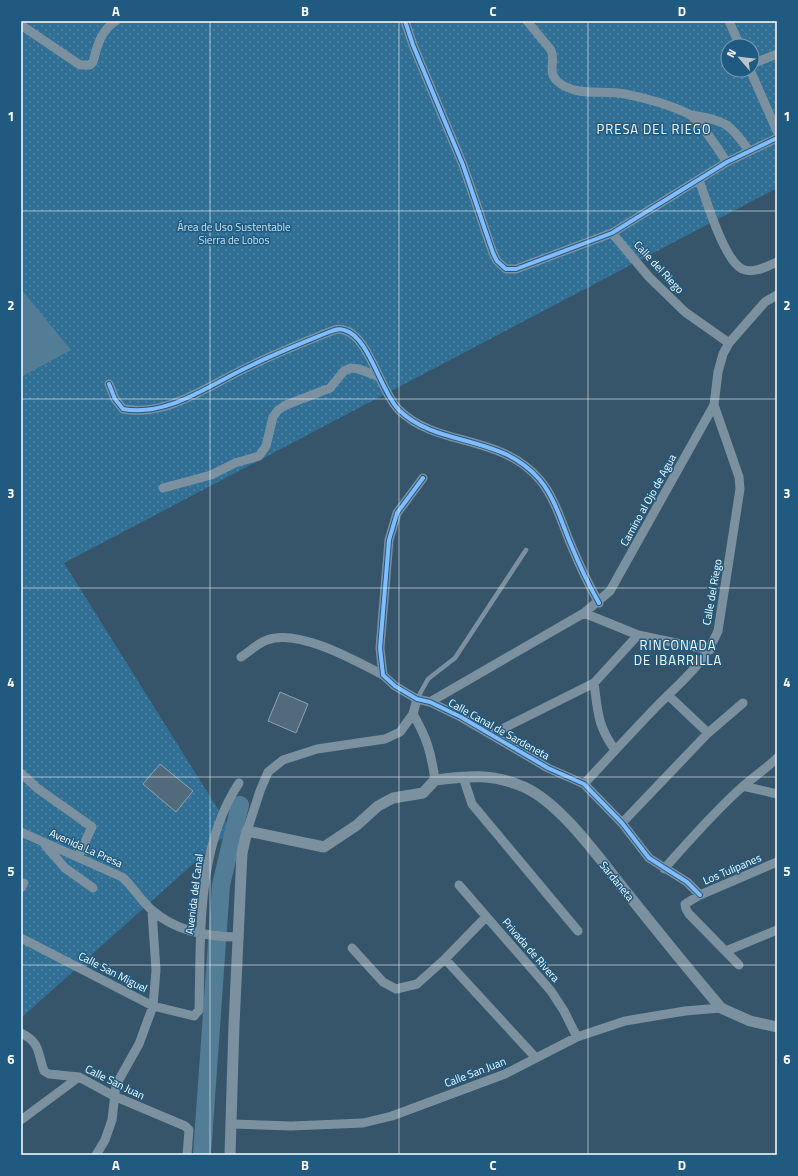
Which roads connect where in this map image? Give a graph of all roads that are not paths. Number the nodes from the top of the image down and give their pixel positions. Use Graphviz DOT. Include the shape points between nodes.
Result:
graph roads {
  1 [pos="116,21"];
  2 [pos="405,21"];
  3 [pos="527,21"];
  4 [pos="729,21"];
  5 [pos="21,25"];
  6 [pos="736,38"];
  7 [pos="777,54"];
  8 [pos="760,61"];
  9 [pos="754,78"];
  10 [pos="691,115"];
  11 [pos="777,131"];
  12 [pos="777,138"];
  13 [pos="750,151"];
  14 [pos="727,162"];
  15 [pos="699,180"];
  16 [pos="612,233"];
  17 [pos="777,262"];
  18 [pos="777,295"];
  19 [pos="729,343"];
  20 [pos="377,376"];
  21 [pos="109,384"];
  22 [pos="714,405"];
  23 [pos="423,478"];
  24 [pos="163,488"];
  25 [pos="526,550"];
  26 [pos="599,603"];
  27 [pos="584,613"];
  28 [pos="638,635"];
  29 [pos="710,650"];
  30 [pos="241,657"];
  31 [pos="383,675"];
  32 [pos="594,683"];
  33 [pos="668,695"];
  34 [pos="417,699"];
  35 [pos="430,702"];
  36 [pos="743,703"];
  37 [pos="413,714"];
  38 [pos="708,733"];
  39 [pos="492,734"];
  40 [pos="615,750"];
  41 [pos="777,758"];
  42 [pos="21,773"];
  43 [pos="463,777"];
  44 [pos="435,780"];
  45 [pos="239,783"];
  46 [pos="584,784"];
  47 [pos="743,786"];
  48 [pos="777,794"];
  49 [pos="622,823"];
  50 [pos="247,831"];
  51 [pos="21,832"];
  52 [pos="42,843"];
  53 [pos="78,857"];
  54 [pos="777,862"];
  55 [pos="664,869"];
  56 [pos="458,885"];
  57 [pos="93,888"];
  58 [pos="700,895"];
  59 [pos="152,911"];
  60 [pos="486,917"];
  61 [pos="777,930"];
  62 [pos="578,931"];
  63 [pos="205,936"];
  64 [pos="239,937"];
  65 [pos="21,938"];
  66 [pos="352,948"];
  67 [pos="726,951"];
  68 [pos="445,960"];
  69 [pos="739,965"];
  70 [pos="153,1006"];
  71 [pos="721,1008"];
  72 [pos="197,1014"];
  73 [pos="777,1028"];
  74 [pos="21,1033"];
  75 [pos="577,1037"];
  76 [pos="536,1058"];
  77 [pos="79,1077"];
  78 [pos="114,1096"];
  79 [pos="21,1120"];
  80 [pos="232,1124"];
  81 [pos="96,1155"];
  82 [pos="187,1155"];
  83 [pos="230,1155"];
  1 -- 5 [label="street" via="107,27 101,37 90,66 80,65"];
  2 -- 16 [label="street" via="463,165 493,253 501,266 516,269"];
  3 -- 10 [label="street" via="551,50 551,70 557,81 563,85 574,90 594,93 624,93"];
  4 -- 6 [label="street"];
  7 -- 8 [label="street"];
  9 -- 11 [label="street"];
  10 -- 13 [label="street" via="728,124"];
  10 -- 14 [label="street"];
  12 -- 13 [label="street"];
  13 -- 14 [label="street"];
  14 -- 15 [label="street"];
  15 -- 16 [label="street"];
  15 -- 17 [label="street" via="722,241 737,265 749,271 760,270"];
  16 -- 19 [label="street, Calle del Riego" via="649,277 685,312"];
  18 -- 19 [label="street" via="765,302"];
  19 -- 22 [label="street" via="718,372"];
  20 -- 21 [label="street" via="369,354 360,342 345,330 338,329 266,358 178,402 156,409 123,409 115,399"];
  20 -- 24 [label="street" via="359,369 351,368 344,371 330,388 278,410 273,417 266,446 259,456 235,463 211,475"];
  20 -- 26 [label="street" via="390,400 410,419 445,435 503,452 530,469 556,508 585,579"];
  22 -- 26 [label="street, Camino al Ojo de Agua" via="622,572"];
  22 -- 29 [label="street, Calle del Riego" via="739,477 740,489 721,616"];
  23 -- 31 [label="street" via="397,513 389,540 380,648"];
  25 -- 34 [label="lane" via="455,658 428,679"];
  26 -- 27 [label="street, Camino al Ojo de Agua"];
  27 -- 28 [label="street"];
  27 -- 35 [label="street, Camino al Ojo de Agua"];
  28 -- 29 [label="street"];
  28 -- 32 [label="street"];
  29 -- 33 [label="street, Calle del Riego"];
  30 -- 31 [label="street, Calle Canal de Sardeneta" via="267,640 289,637 336,650"];
  31 -- 34 [label="street, Calle Canal de Sardeneta" via="395,686"];
  32 -- 39 [label="street"];
  32 -- 40 [label="street" via="599,720 604,734"];
  33 -- 38 [label="street"];
  33 -- 40 [label="street, Calle del Riego"];
  34 -- 35 [label="street, Calle Canal de Sardeneta"];
  34 -- 37 [label="street"];
  35 -- 39 [label="street, Calle Canal de Sardeneta"];
  36 -- 38 [label="street"];
  37 -- 44 [label="street" via="431,751"];
  37 -- 50 [label="street" via="400,732 385,739 317,749 283,760 268,772"];
  38 -- 49 [label="street"];
  39 -- 46 [label="street, Calle Canal de Sardeneta" via="548,768"];
  40 -- 46 [label="street, Calle del Riego"];
  41 -- 47 [label="street"];
  42 -- 53 [label="street" via="37,788 92,827"];
  43 -- 44 [label="street, Sardaneta"];
  43 -- 62 [label="street" via="472,804"];
  43 -- 71 [label="street, Sardaneta" via="496,777 526,787 551,805 582,838"];
  44 -- 50 [label="street" via="423,793 393,798 378,806 357,825 324,847"];
  45 -- 63 [label="street, Avenida del Canal" via="228,799 216,826 207,869"];
  46 -- 49 [label="street, Calle Canal de Sardeneta"];
  47 -- 48 [label="street"];
  47 -- 55 [label="street" via="706,821"];
  49 -- 55 [label="street, Calle Canal de Sardeneta" via="643,852"];
  50 -- 64 [label="street" via="242,853"];
  51 -- 52 [label="street, Avenida La Presa"];
  52 -- 53 [label="street, Avenida La Presa"];
  52 -- 57 [label="street" via="65,868"];
  53 -- 59 [label="street, Avenida La Presa" via="122,877 132,885"];
  54 -- 58 [label="street, Los Tulipanes"];
  55 -- 58 [label="street, Calle Canal de Sardeneta" via="687,882"];
  56 -- 60 [label="street, Privada de Rivera"];
  58 -- 67 [label="street, Los Tulipanes" via="685,904 686,909"];
  59 -- 63 [label="street, Avenida La Presa" via="172,924"];
  59 -- 70 [label="street" via="156,970"];
  60 -- 68 [label="street"];
  60 -- 75 [label="street, Privada de Rivera" via="551,991"];
  61 -- 67 [label="street"];
  63 -- 64 [label="street, Avenida La Presa"];
  63 -- 72 [label="street, Avenida del Canal"];
  64 -- 80 [label="street"];
  65 -- 70 [label="street, Calle San Miguel"];
  66 -- 68 [label="street" via="382,982 396,989 417,984"];
  67 -- 69 [label="street"];
  68 -- 76 [label="street"];
  70 -- 72 [label="street, Calle San Miguel" via="194,1016"];
  70 -- 78 [label="street" via="139,1044 116,1085"];
  71 -- 73 [label="street, Sardaneta" via="750,1021"];
  71 -- 75 [label="street, Calle San Juan" via="625,1021"];
  74 -- 77 [label="street, Calle San Juan" via="30,1037 38,1046 44,1071"];
  75 -- 76 [label="street, Calle San Juan"];
  76 -- 80 [label="street, Calle San Juan" via="490,1081 392,1116 363,1123 291,1126"];
  77 -- 78 [label="street, Calle San Juan"];
  77 -- 79 [label="street"];
  78 -- 81 [label="street" via="112,1120"];
  78 -- 82 [label="street, Calle San Juan" via="190,1130"];
  80 -- 83 [label="street"];
}
